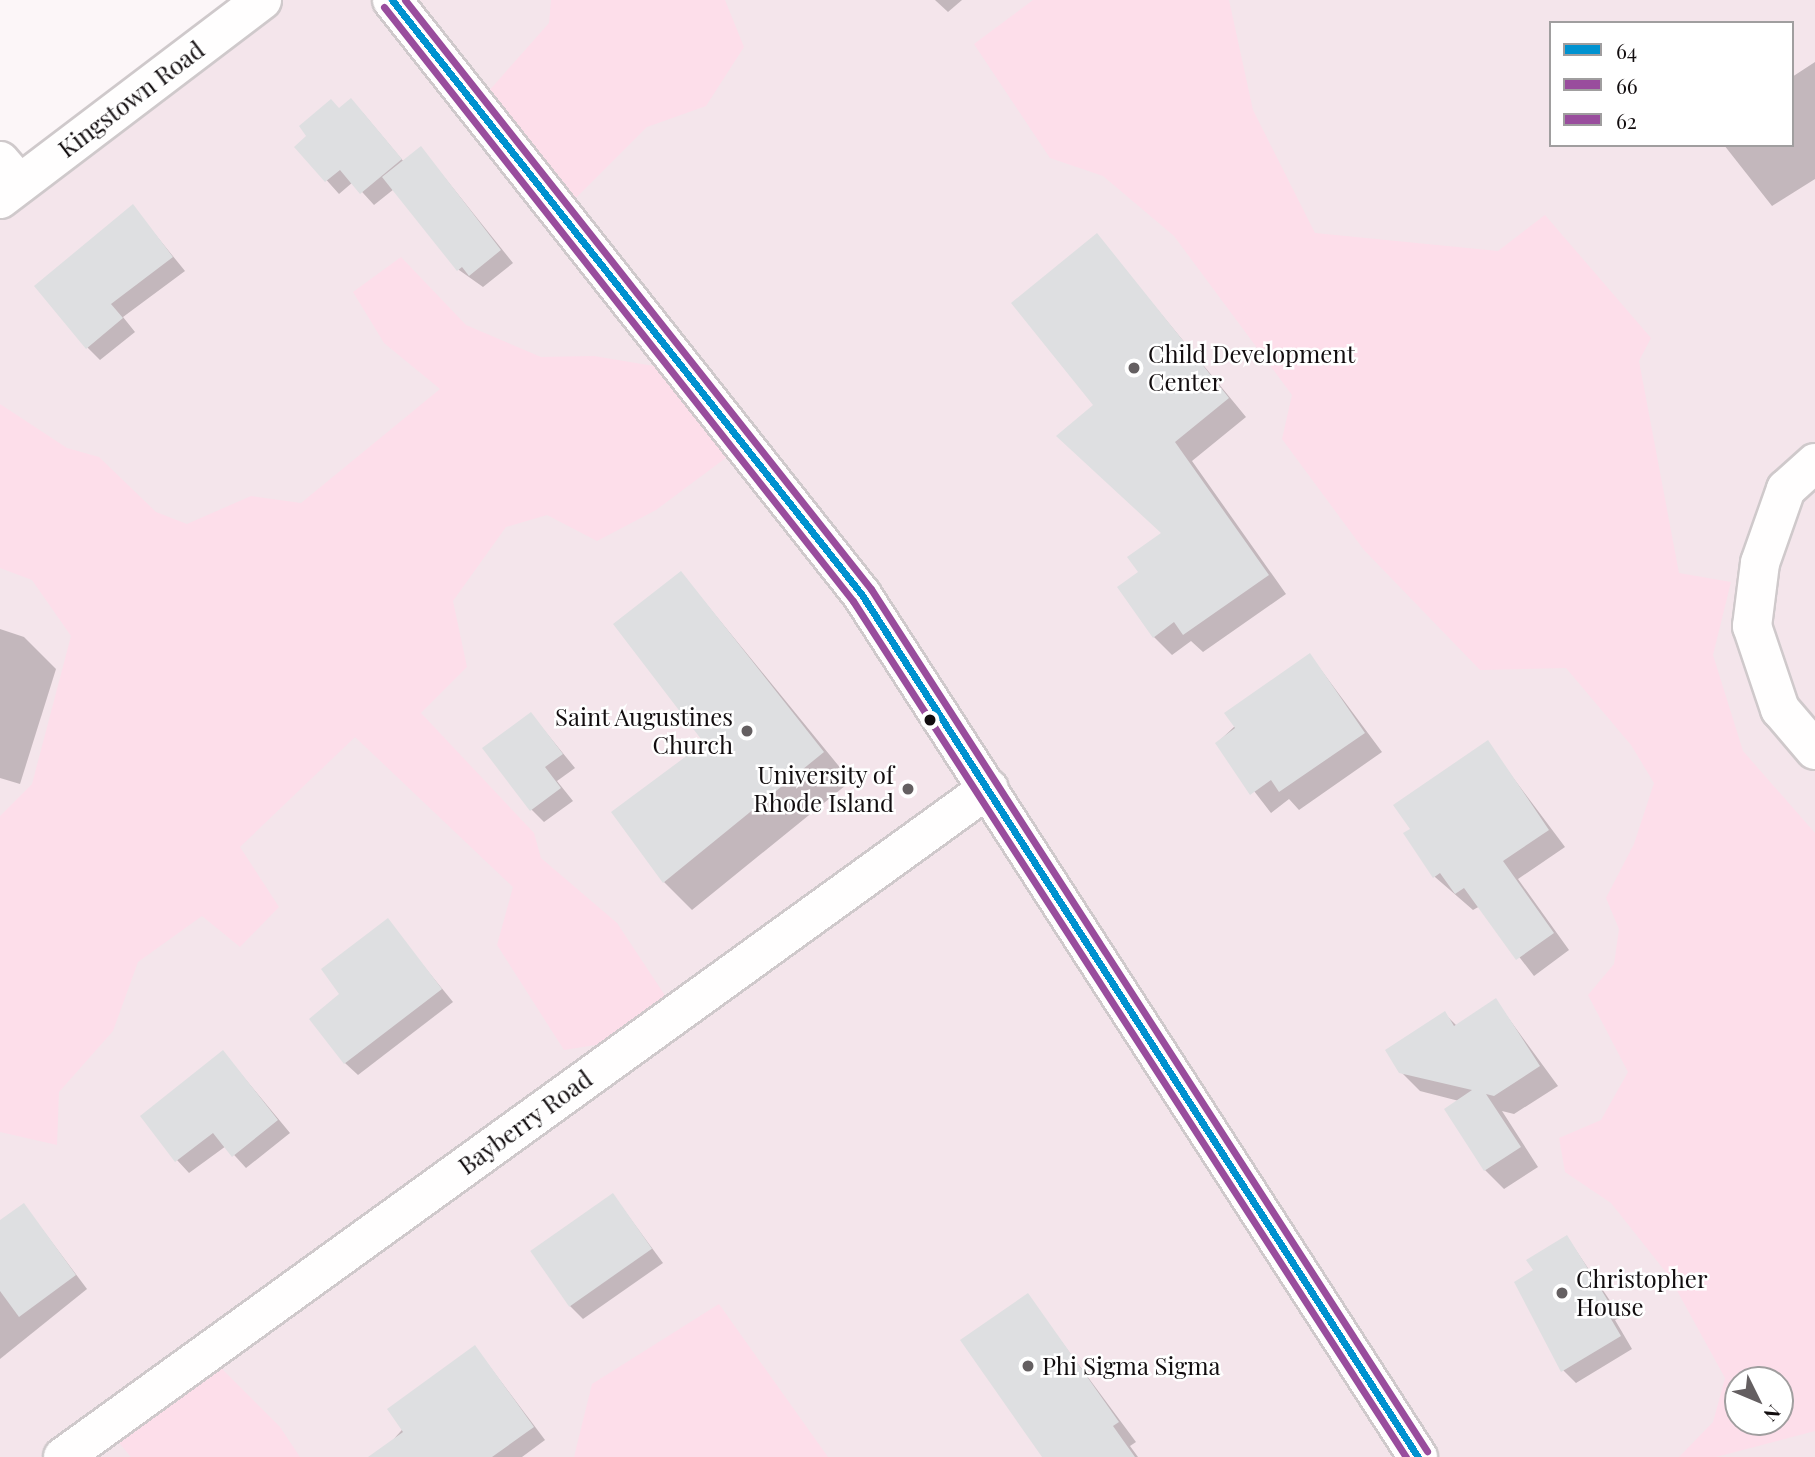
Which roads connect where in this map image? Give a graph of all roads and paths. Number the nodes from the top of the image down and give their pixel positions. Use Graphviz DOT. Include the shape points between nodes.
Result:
graph roads {
  1 [pos="262,0"];
  2 [pos="392,0"];
  3 [pos="7,181"];
  4 [pos="1815,463"];
  5 [pos="1815,750"];
  6 [pos="989,788"];
  7 [pos="63,1457"];
  8 [pos="1418,1457"];
  1 -- 3 [label="street, Kingstown Road"];
  2 -- 6 [label="street" via="772,475 862,595"];
  4 -- 5 [label="street" via="1786,489 1760,564 1752,625 1780,709"];
  6 -- 7 [label="street, Bayberry Road"];
  6 -- 8 [label="street"];
}
